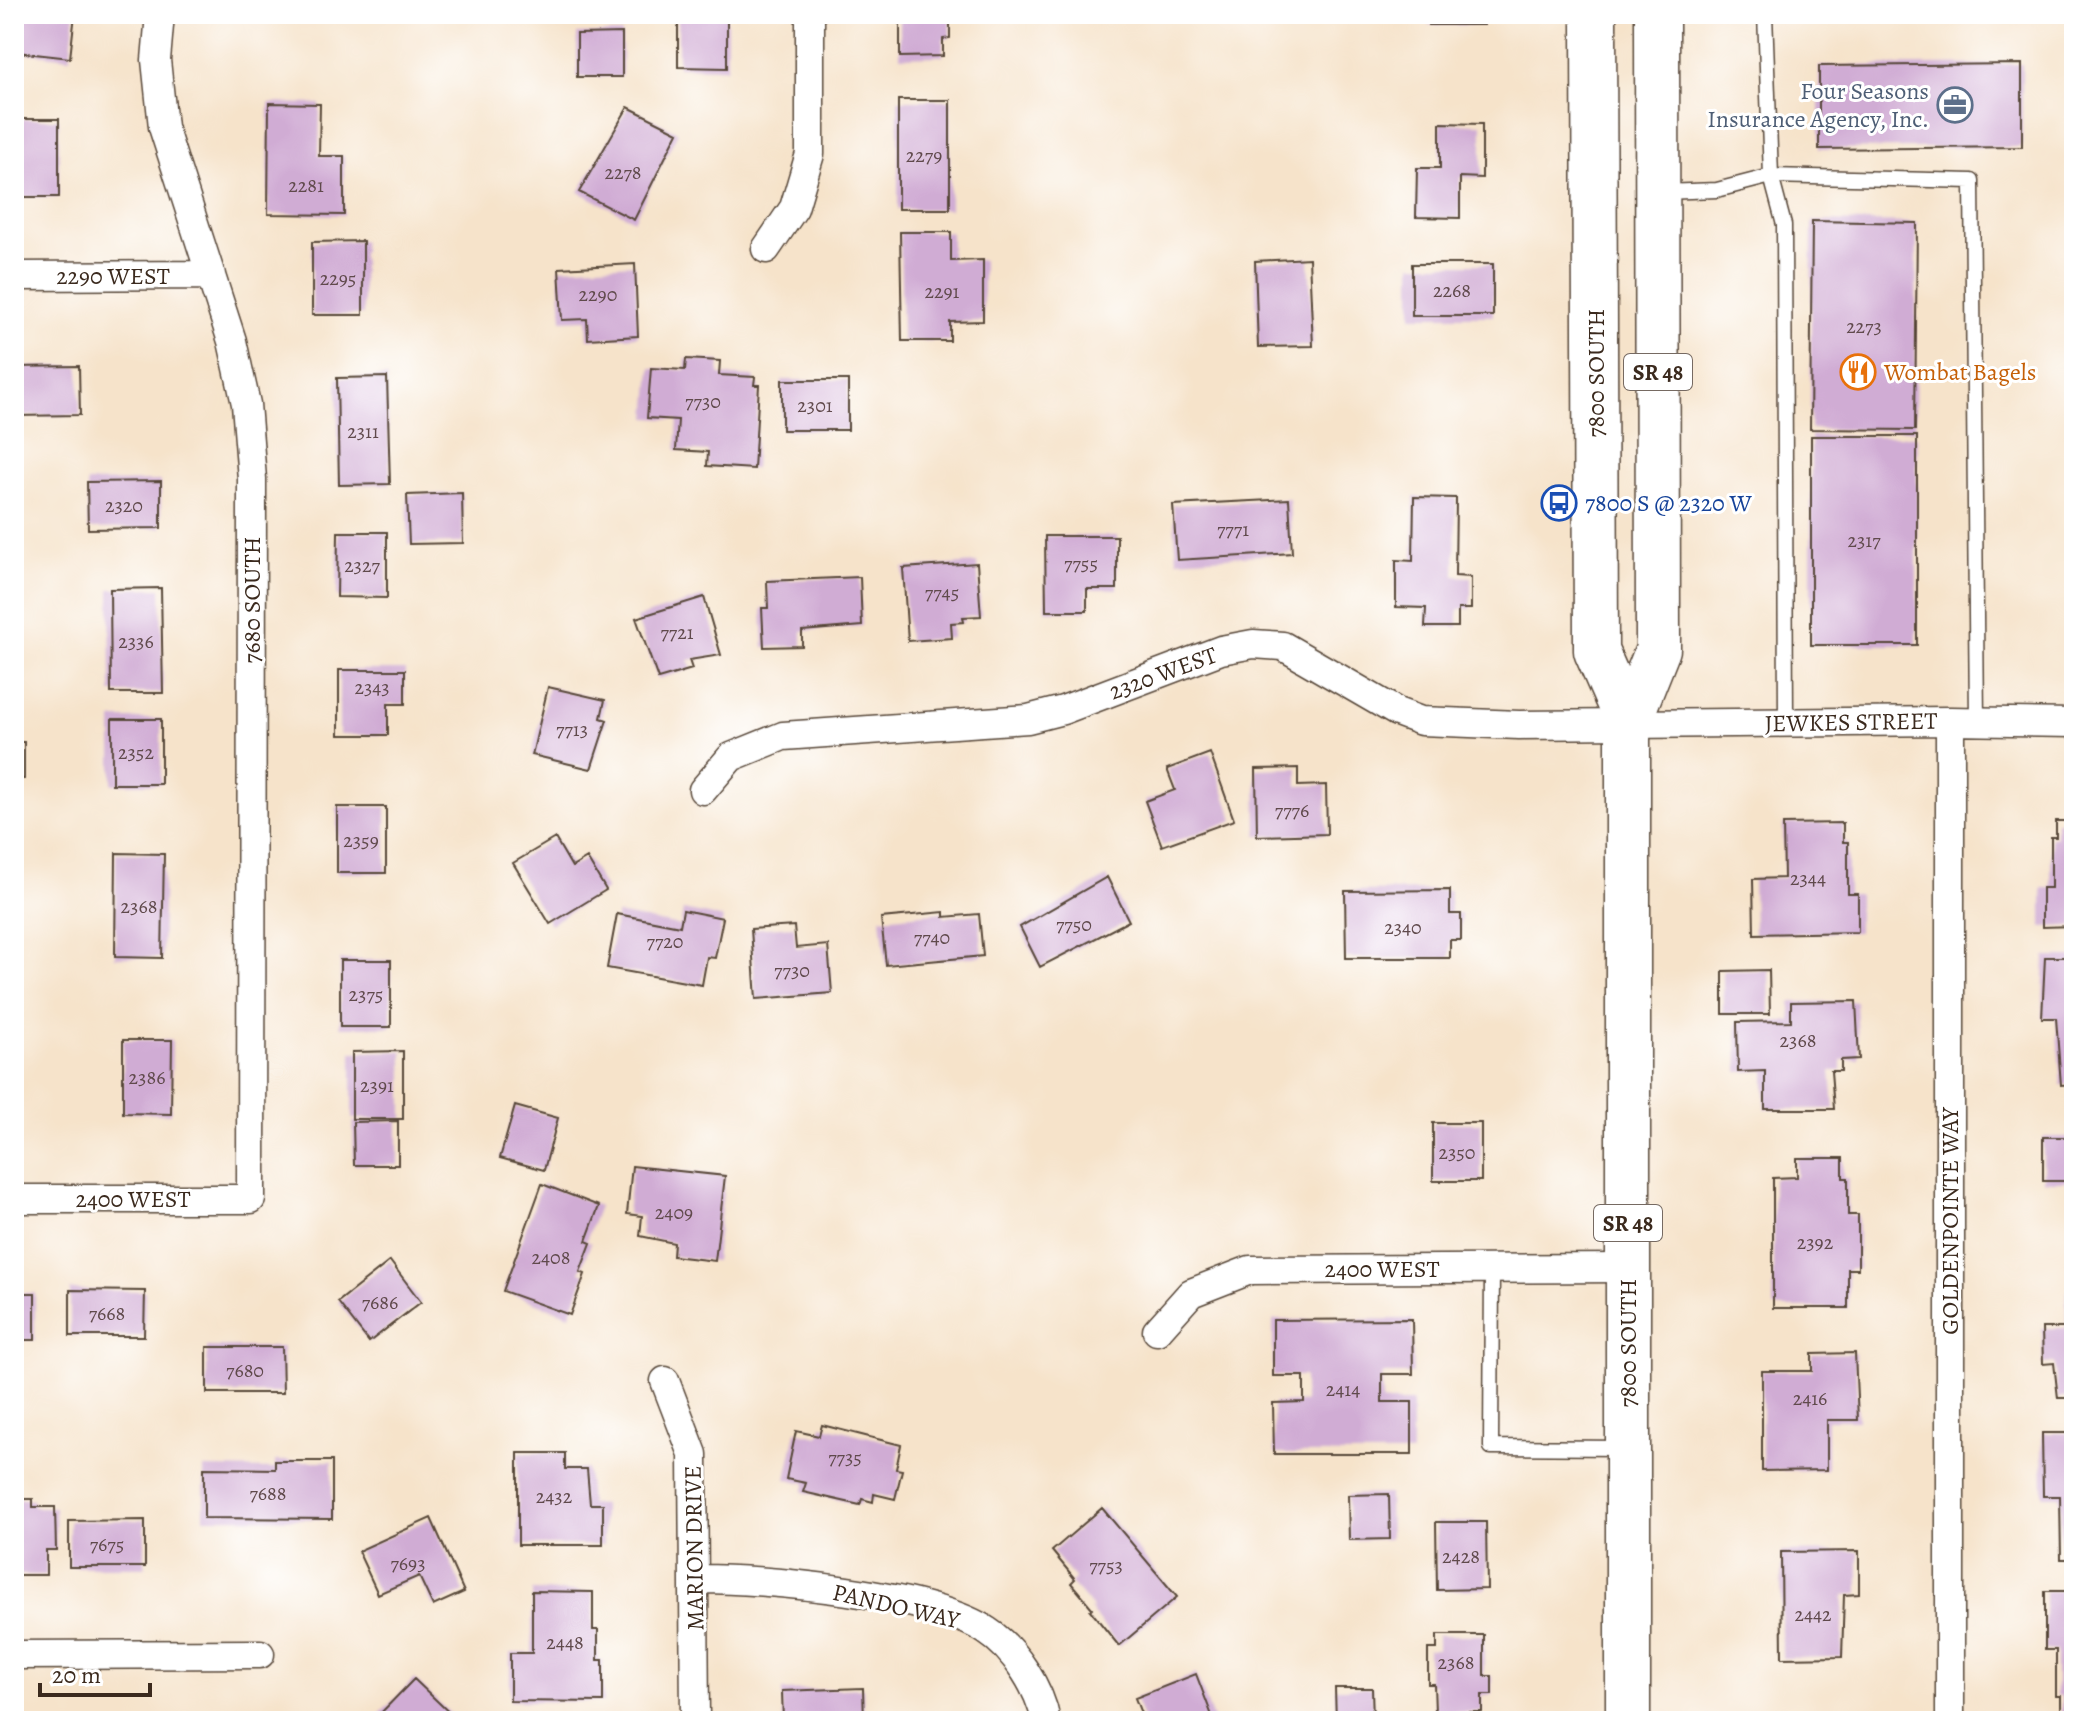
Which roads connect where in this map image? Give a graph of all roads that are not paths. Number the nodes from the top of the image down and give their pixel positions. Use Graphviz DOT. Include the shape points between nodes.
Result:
graph roads {
  1 [pos="160,14"];
  2 [pos="810,14"];
  3 [pos="1594,14"];
  4 [pos="1657,14"];
  5 [pos="1765,14"];
  6 [pos="1771,176"];
  7 [pos="1658,192"];
  8 [pos="766,249"];
  9 [pos="211,275"];
  10 [pos="14,276"];
  11 [pos="1963,721"];
  12 [pos="1786,722"];
  13 [pos="2074,723"];
  14 [pos="1628,724"];
  15 [pos="703,790"];
  16 [pos="14,1199"];
  17 [pos="251,1199"];
  18 [pos="1492,1268"];
  19 [pos="1628,1268"];
  20 [pos="1157,1331"];
  21 [pos="665,1381"];
  22 [pos="1628,1448"];
  23 [pos="695,1579"];
  24 [pos="260,1654"];
  25 [pos="14,1655"];
  26 [pos="695,1721"];
  27 [pos="1046,1721"];
  28 [pos="1628,1721"];
  29 [pos="1950,1721"];
  1 -- 9 [label="street, 7680 SOUTH" via="156,60 163,127"];
  2 -- 8 [label="street" via="810,154 794,208"];
  3 -- 14 [label="main road, 7800 SOUTH / SR 48" via="1596,651"];
  4 -- 7 [label="main road, 7800 SOUTH / SR 48"];
  5 -- 6 [label="lane"];
  6 -- 7 [label="lane" via="1717,190"];
  6 -- 11 [label="lane" via="1972,181"];
  6 -- 12 [label="lane" via="1784,225"];
  7 -- 14 [label="main road, 7800 SOUTH / SR 48" via="1658,649"];
  9 -- 10 [label="street, 2290 WEST"];
  9 -- 17 [label="street, 7680 SOUTH" via="246,404 252,479"];
  11 -- 12 [label="street, JEWKES STREET"];
  11 -- 13 [label="street, JEWKES STREET"];
  11 -- 29 [label="street, GOLDENPOINTE WAY"];
  12 -- 14 [label="street, JEWKES STREET"];
  14 -- 15 [label="street, 2320 WEST" via="1421,721 1373,699 1297,652 1253,644 1221,650 1028,719 783,736 731,757"];
  14 -- 19 [label="main road, 7800 SOUTH / SR 48"];
  16 -- 17 [label="street, 2400 WEST"];
  18 -- 19 [label="street, 2400 WEST"];
  18 -- 20 [label="street, 2400 WEST" via="1250,1270 1191,1293"];
  18 -- 22 [label="lane" via="1491,1447"];
  19 -- 22 [label="main road, 7800 SOUTH / SR 48"];
  21 -- 23 [label="street, MARION DRIVE" via="693,1454"];
  22 -- 28 [label="main road, 7800 SOUTH / SR 48"];
  23 -- 26 [label="street, MARION DRIVE"];
  23 -- 27 [label="street, PANDO WAY" via="775,1581 952,1614 988,1631 1026,1673"];
  24 -- 25 [label="street"];
}
